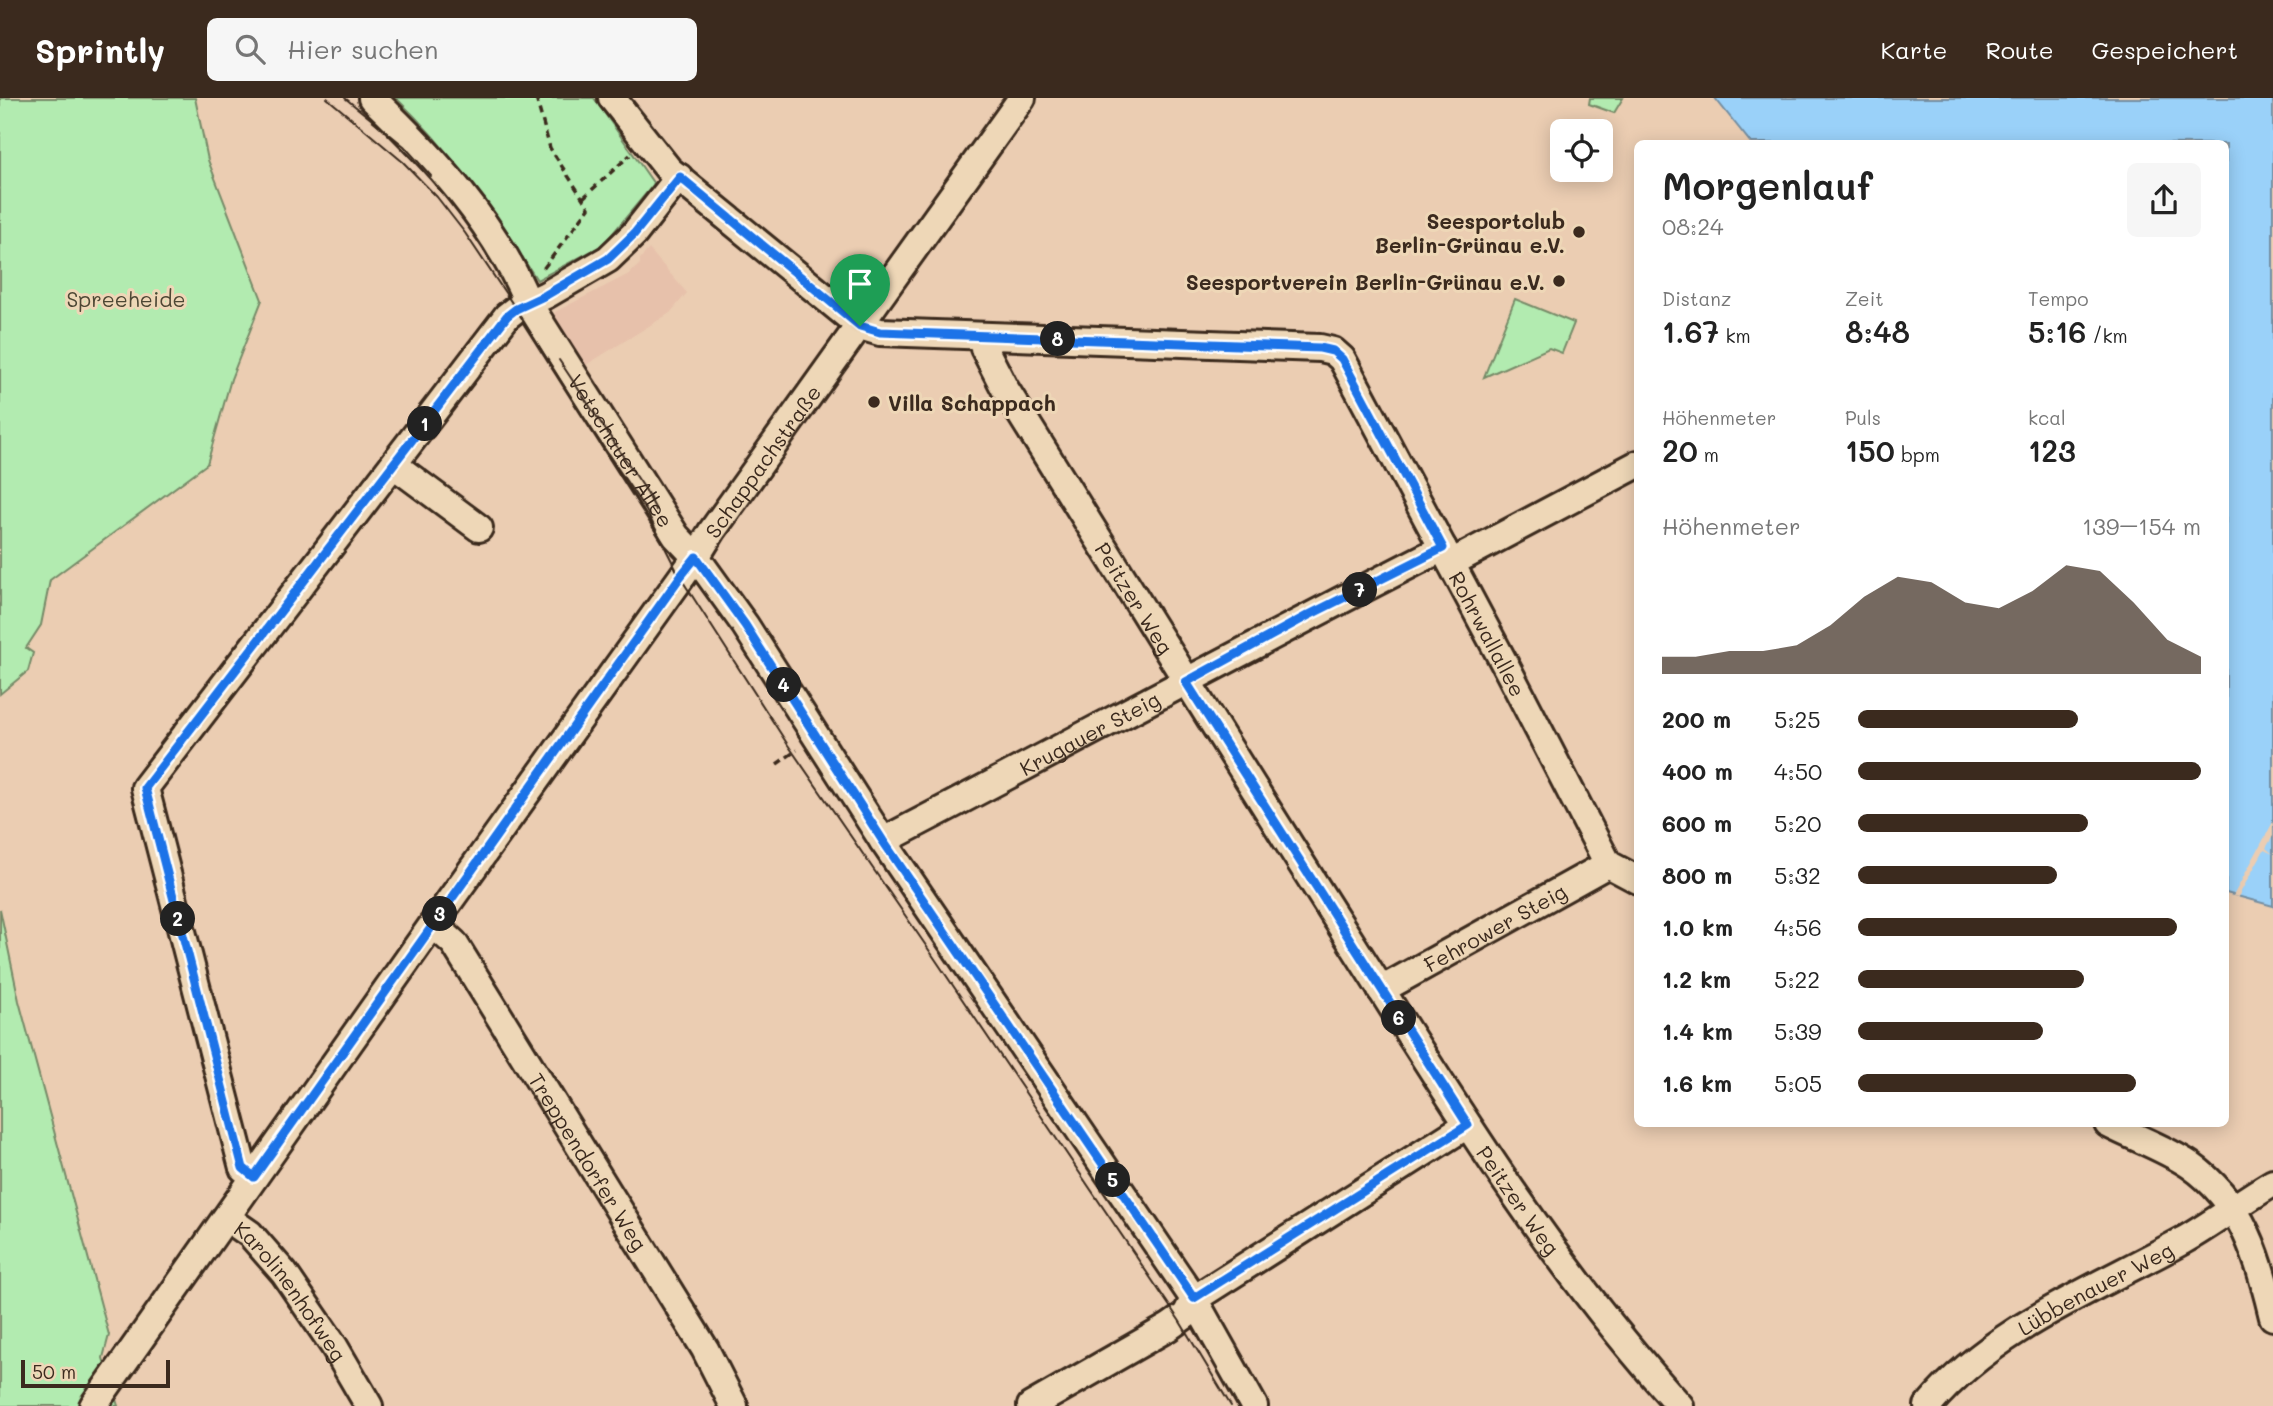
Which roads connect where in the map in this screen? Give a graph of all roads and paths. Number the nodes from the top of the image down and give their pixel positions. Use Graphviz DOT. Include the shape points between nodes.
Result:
graph roads {
  1 [pos="372,98"];
  2 [pos="536,98"];
  3 [pos="612,98"];
  4 [pos="1022,98"];
  5 [pos="647,142"];
  6 [pos="680,177"];
  7 [pos="583,198"];
  8 [pos="528,303"];
  9 [pos="860,326"];
  10 [pos="984,336"];
  11 [pos="394,465"];
  12 [pos="1634,466"];
  13 [pos="479,528"];
  14 [pos="1447,555"];
  15 [pos="696,557"];
  16 [pos="1186,682"];
  17 [pos="883,841"];
  18 [pos="1608,864"];
  19 [pos="1634,878"];
  20 [pos="433,924"];
  21 [pos="1381,990"];
  22 [pos="1468,1125"];
  23 [pos="2114,1127"];
  24 [pos="254,1177"];
  25 [pos="2273,1183"];
  26 [pos="2234,1209"];
  27 [pos="227,1217"];
  28 [pos="1194,1298"];
  29 [pos="2273,1317"];
  30 [pos="93,1406"];
  31 [pos="369,1406"];
  32 [pos="734,1406"];
  33 [pos="1031,1406"];
  34 [pos="1254,1406"];
  35 [pos="1681,1406"];
  36 [pos="1928,1406"];
  1 -- 8 [label="street, Vetschauer Allee" via="475,210 516,273"];
  2 -- 7 [label="path" via="550,148"];
  3 -- 5 [label="street"];
  4 -- 9 [label="street, Schappachstraße"];
  5 -- 6 [label="street"];
  5 -- 7 [label="path"];
  6 -- 8 [label="street" via="608,259"];
  6 -- 9 [label="street"];
  7 -- 8 [label="path" via="589,208 538,275"];
  8 -- 11 [label="street" via="507,316"];
  8 -- 15 [label="street, Vetschauer Allee" via="676,536"];
  9 -- 10 [label="street, Rohrwallallee" via="880,332"];
  9 -- 15 [label="street, Schappachstraße"];
  10 -- 14 [label="street, Rohrwallallee" via="1333,351 1342,359"];
  10 -- 16 [label="street, Peitzer Weg" via="984,348 1004,387"];
  11 -- 13 [label="street"];
  11 -- 24 [label="street" via="145,788 243,1168"];
  12 -- 14 [label="street, Krugauer Steig"];
  14 -- 16 [label="street, Krugauer Steig" via="1307,616"];
  14 -- 18 [label="street, Rohrwallallee"];
  15 -- 17 [label="street, Vetschauer Allee" via="745,625"];
  15 -- 20 [label="street, Schappachstraße"];
  16 -- 17 [label="street, Krugauer Steig"];
  16 -- 21 [label="street, Peitzer Weg"];
  17 -- 28 [label="street, Vetschauer Allee"];
  18 -- 19 [label="street"];
  18 -- 21 [label="street, Fehrower Steig"];
  20 -- 24 [label="street, Schappachstraße"];
  20 -- 32 [label="street, Treppendorfer Weg" via="454,943 702,1343"];
  21 -- 22 [label="street, Peitzer Weg"];
  22 -- 28 [label="street"];
  22 -- 35 [label="street, Peitzer Weg" via="1593,1303"];
  23 -- 26 [label="street" via="2191,1166"];
  24 -- 27 [label="street, Schappachstraße"];
  25 -- 26 [label="street, Lübbenauer Weg"];
  26 -- 29 [label="street" via="2254,1248"];
  26 -- 36 [label="street, Lübbenauer Weg" via="2000,1340 1967,1365"];
  27 -- 30 [label="street, Schappachstraße"];
  27 -- 31 [label="street, Karolinenhofweg" via="250,1234 284,1273"];
  28 -- 33 [label="street" via="1186,1315 1169,1327"];
  28 -- 34 [label="street, Vetschauer Allee"];
}
